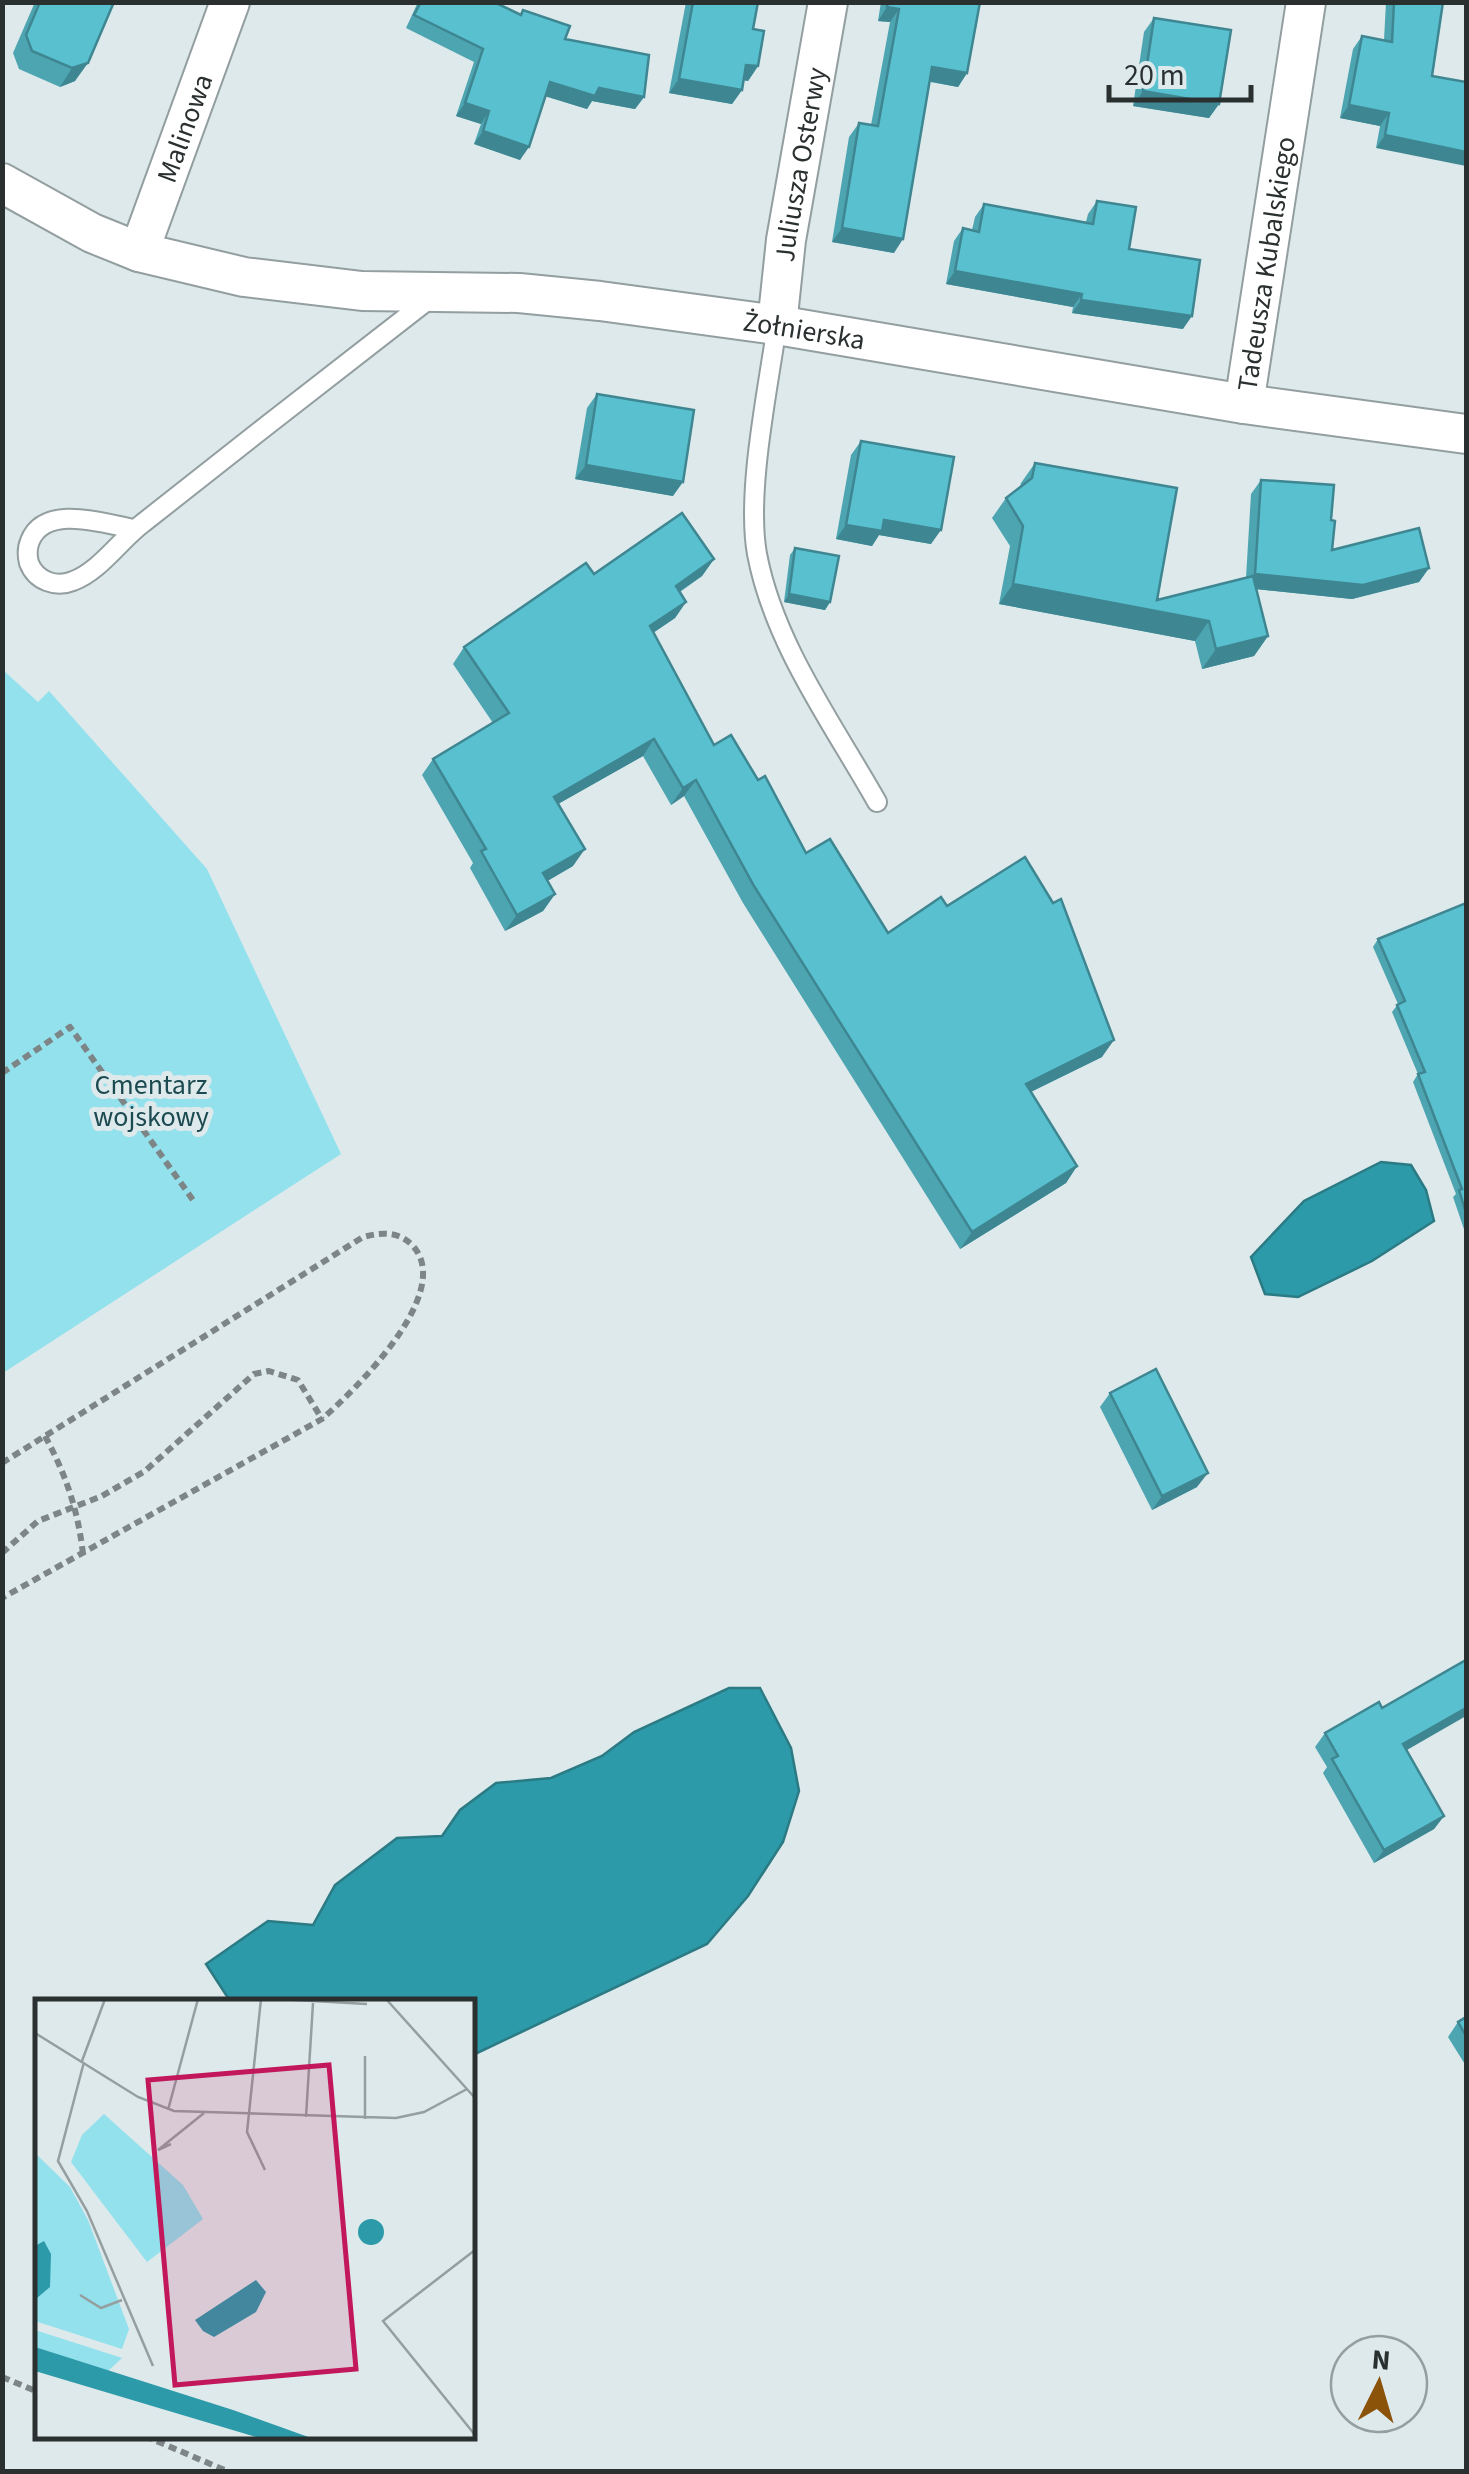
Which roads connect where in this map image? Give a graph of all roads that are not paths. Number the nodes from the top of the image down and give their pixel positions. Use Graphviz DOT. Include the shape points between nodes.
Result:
graph roads {
  1 [pos="230,2"];
  2 [pos="828,2"];
  3 [pos="1306,2"];
  4 [pos="2,184"];
  5 [pos="139,252"];
  6 [pos="436,293"];
  7 [pos="777,325"];
  8 [pos="1244,404"];
  9 [pos="1466,434"];
  10 [pos="134,529"];
  11 [pos="876,802"];
  1 -- 5 [label="street, Malinowa"];
  2 -- 7 [label="street, Juliusza Osterwy"];
  3 -- 8 [label="street, Tadeusza Kubalskiego"];
  4 -- 5 [label="street, Żołnierska"];
  5 -- 6 [label="street, Żołnierska" via="244,277"];
  6 -- 7 [label="street, Żołnierska" via="552,296"];
  6 -- 10 [label="lane"];
  7 -- 8 [label="street, Żołnierska"];
  7 -- 11 [label="lane" via="756,487 757,552 776,622"];
  8 -- 9 [label="street, Żołnierska"];
  10 -- 10 [label="lane" via="75,581 42,580 30,566 27,549 44,523 76,520"];
}
